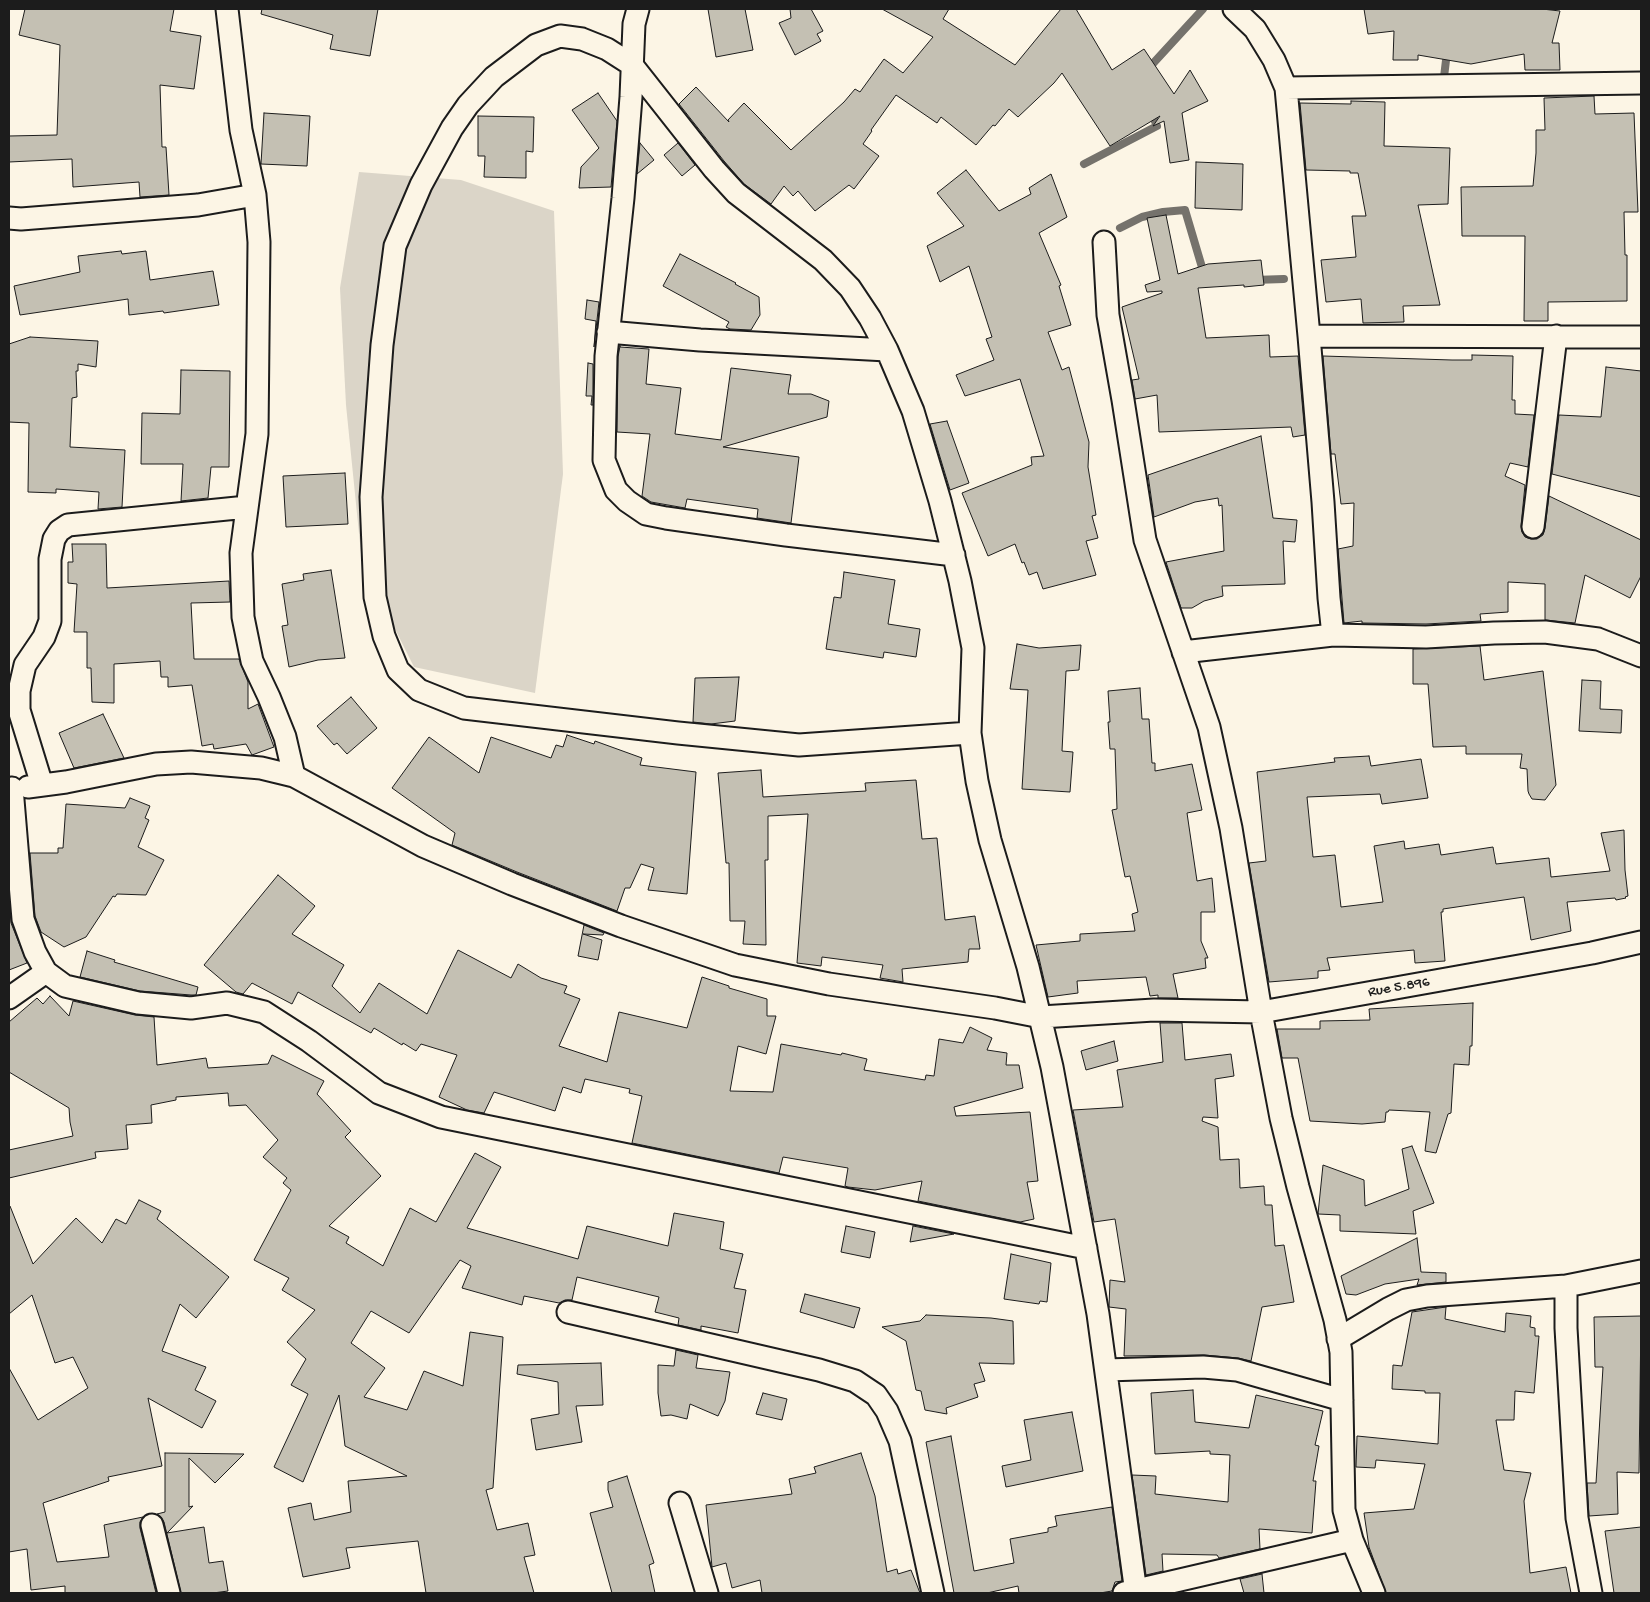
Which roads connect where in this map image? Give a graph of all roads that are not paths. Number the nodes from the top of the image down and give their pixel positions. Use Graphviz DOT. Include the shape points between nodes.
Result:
graph roads {
  1 [pos="227,9"];
  2 [pos="638,9"];
  3 [pos="1234,9"];
  4 [pos="632,65"];
  5 [pos="1641,83"];
  6 [pos="1286,88"];
  7 [pos="255,195"];
  8 [pos="9,218"];
  9 [pos="1104,242"];
  10 [pos="608,332"];
  11 [pos="1309,336"];
  12 [pos="1556,336"];
  13 [pos="1641,337"];
  14 [pos="887,350"];
  15 [pos="246,507"];
  16 [pos="1533,527"];
  17 [pos="954,555"];
  18 [pos="1333,634"];
  19 [pos="1183,652"];
  20 [pos="1641,656"];
  21 [pos="970,734"];
  22 [pos="294,776"];
  23 [pos="42,785"];
  24 [pos="11,788"];
  25 [pos="1641,942"];
  26 [pos="46,972"];
  27 [pos="9,998"];
  28 [pos="1261,1012"];
  29 [pos="1041,1017"];
  30 [pos="1086,1248"];
  31 [pos="1641,1271"];
  32 [pos="1566,1286"];
  33 [pos="568,1312"];
  34 [pos="1338,1339"];
  35 [pos="1106,1370"];
  36 [pos="1342,1400"];
  37 [pos="680,1504"];
  38 [pos="152,1525"];
  39 [pos="1352,1540"];
  40 [pos="1132,1592"];
  41 [pos="169,1593"];
  42 [pos="706,1593"];
  43 [pos="933,1593"];
  44 [pos="1374,1593"];
  45 [pos="1591,1593"];
  1 -- 7 [label="street" via="241,130"];
  2 -- 4 [label="street"];
  3 -- 6 [label="street" via="1255,29"];
  4 -- 10 [label="street" via="623,198"];
  4 -- 14 [label="street" via="736,193 824,260 850,288"];
  4 -- 21 [label="street" via="607,49 582,39 560,36 536,45 515,61 481,91 452,128 421,185 395,246 382,345 372,497 376,597 384,636 398,670 419,690 464,708 678,733 799,745"];
  5 -- 6 [label="street"];
  6 -- 11 [label="street"];
  7 -- 8 [label="street" via="198,205 22,220"];
  7 -- 15 [label="street" via="259,242 257,434"];
  9 -- 19 [label="street" via="1108,315 1145,540"];
  10 -- 14 [label="street"];
  10 -- 17 [label="street" via="604,460 616,490 627,502 646,514 666,518"];
  11 -- 12 [label="street"];
  11 -- 18 [label="street"];
  12 -- 13 [label="street"];
  12 -- 16 [label="street"];
  14 -- 17 [label="street" via="913,411"];
  15 -- 22 [label="street" via="241,553 243,617 252,661 285,737"];
  15 -- 23 [label="street" via="68,525 59,531 50,559 50,621 44,637 25,665 19,691 19,710"];
  17 -- 21 [label="street" via="974,648"];
  18 -- 19 [label="street"];
  18 -- 20 [label="street" via="1426,637 1545,632 1598,639"];
  19 -- 28 [label="street" via="1209,727 1230,828"];
  21 -- 29 [label="street" via="990,840"];
  22 -- 23 [label="street, Rue 5.896" via="261,768 191,762 156,764"];
  22 -- 29 [label="street, Rue 5.896" via="424,846 503,880 621,926 735,965 829,984"];
  23 -- 24 [label="street, Rue 5.896"];
  24 -- 26 [label="street" via="23,919"];
  25 -- 28 [label="street, Rue 5.896"];
  26 -- 27 [label="street"];
  26 -- 30 [label="street" via="65,986 138,1003 191,1008 227,1003 264,1012 309,1040 379,1093 441,1117"];
  28 -- 29 [label="street, Rue 5.896" via="1154,1010"];
  28 -- 34 [label="street" via="1298,1187"];
  29 -- 30 [label="street"];
  30 -- 35 [label="street"];
  31 -- 32 [label="street"];
  32 -- 34 [label="street" via="1406,1300"];
  32 -- 45 [label="street" via="1577,1518"];
  33 -- 43 [label="street" via="819,1370 855,1380 876,1395 900,1441"];
  34 -- 36 [label="street"];
  35 -- 36 [label="street" via="1203,1367 1237,1370"];
  35 -- 40 [label="street"];
  36 -- 39 [label="street" via="1344,1510"];
  37 -- 42 [label="street"];
  38 -- 41 [label="street"];
  39 -- 40 [label="street"];
  39 -- 44 [label="street"];
}
